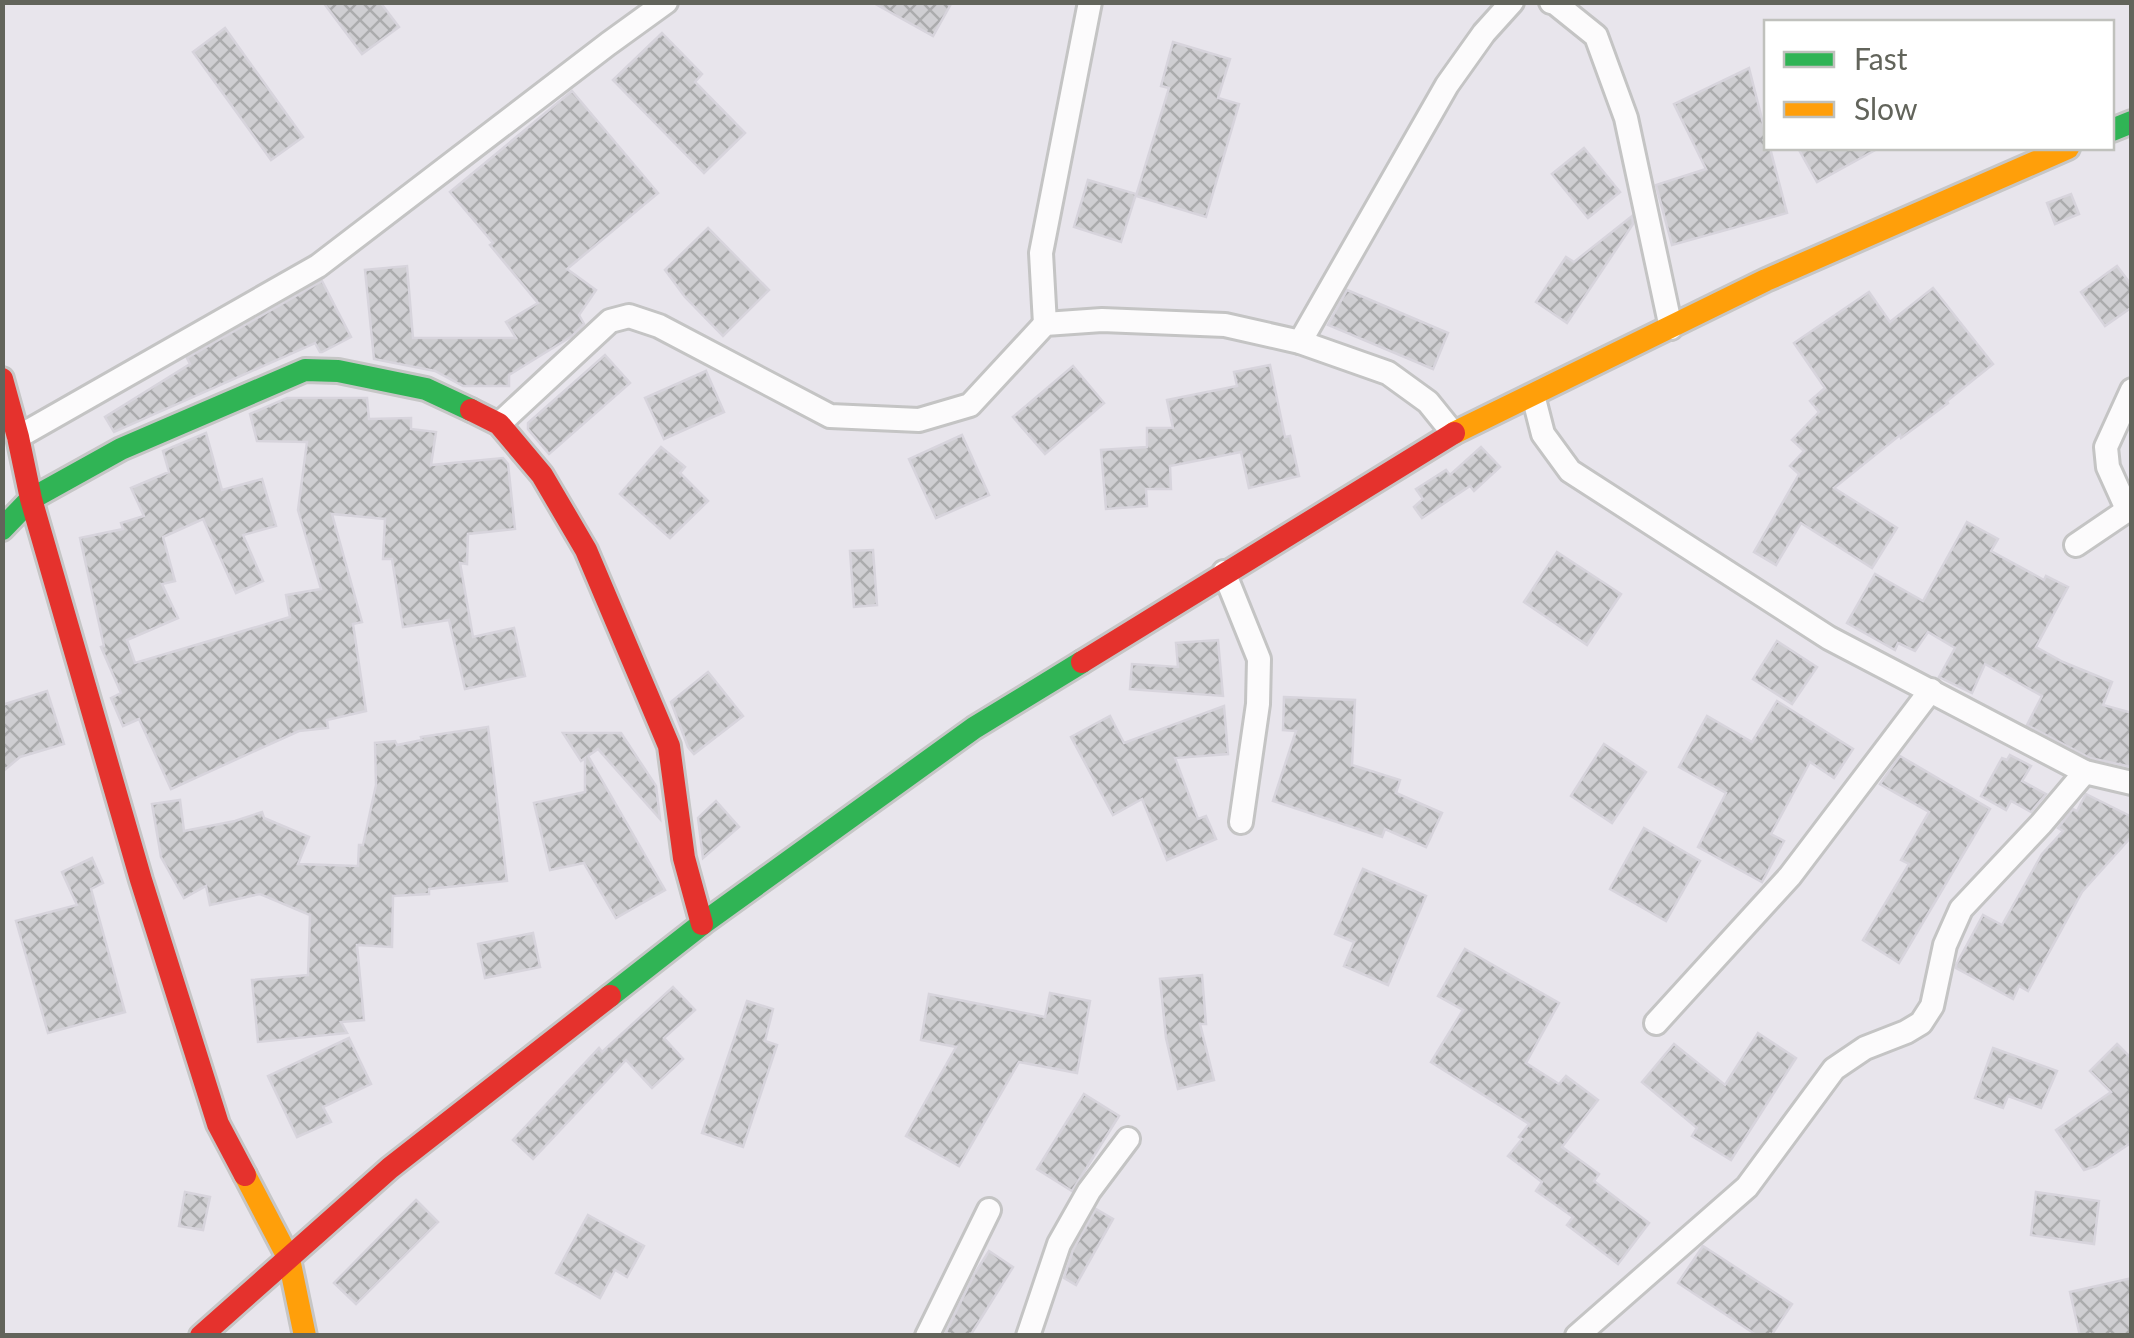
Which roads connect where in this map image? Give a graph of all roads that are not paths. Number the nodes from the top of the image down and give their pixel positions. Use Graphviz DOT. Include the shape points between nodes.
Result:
graph roads {
  1 [pos="666,2"];
  2 [pos="1090,2"];
  3 [pos="1512,2"];
  4 [pos="1551,2"];
  5 [pos="2063,150"];
  6 [pos="1044,324"];
  7 [pos="1671,328"];
  8 [pos="1300,342"];
  9 [pos="2,379"];
  10 [pos="2132,390"];
  11 [pos="1533,395"];
  12 [pos="498,424"];
  13 [pos="1452,433"];
  14 [pos="18,437"];
  15 [pos="31,499"];
  16 [pos="2130,508"];
  17 [pos="2,529"];
  18 [pos="2076,545"];
  19 [pos="1224,572"];
  20 [pos="1931,690"];
  21 [pos="2085,772"];
  22 [pos="2132,783"];
  23 [pos="1241,822"];
  24 [pos="702,924"];
  25 [pos="1656,1023"];
  26 [pos="1128,1140"];
  27 [pos="989,1210"];
  28 [pos="289,1258"];
  29 [pos="201,1336"];
  30 [pos="305,1336"];
  31 [pos="926,1336"];
  32 [pos="1028,1336"];
  33 [pos="1577,1336"];
  1 -- 14 [label="street" via="318,266"];
  2 -- 6 [label="street" via="1041,253"];
  3 -- 8 [label="street" via="1448,85"];
  4 -- 7 [label="street" via="1596,36 1626,118"];
  5 -- 7 [label="main road"];
  6 -- 8 [label="street" via="1224,325"];
  6 -- 12 [label="street" via="970,405 919,420 830,416 629,316 610,321"];
  7 -- 11 [label="main road"];
  8 -- 13 [label="street" via="1388,374 1428,402"];
  9 -- 14 [label="main road"];
  10 -- 16 [label="street" via="2106,447 2108,467"];
  11 -- 13 [label="main road"];
  11 -- 20 [label="street" via="1543,434 1570,471 1829,638"];
  12 -- 15 [label="main road" via="426,388 305,370 121,449"];
  12 -- 24 [label="main road" via="542,475 586,550 669,746 684,858"];
  13 -- 19 [label="main road"];
  14 -- 15 [label="main road"];
  15 -- 17 [label="main road"];
  15 -- 28 [label="main road" via="218,1124"];
  16 -- 18 [label="street"];
  19 -- 23 [label="street" via="1258,659"];
  19 -- 24 [label="main road" via="974,728"];
  20 -- 21 [label="street"];
  20 -- 25 [label="street" via="1790,876"];
  21 -- 22 [label="street"];
  21 -- 33 [label="street" via="1962,909 1921,1023 1834,1069 1746,1187"];
  24 -- 28 [label="main road" via="390,1168"];
  26 -- 32 [label="street" via="1089,1190 1060,1244"];
  27 -- 31 [label="street"];
  28 -- 29 [label="main road"];
  28 -- 30 [label="main road"];
}
